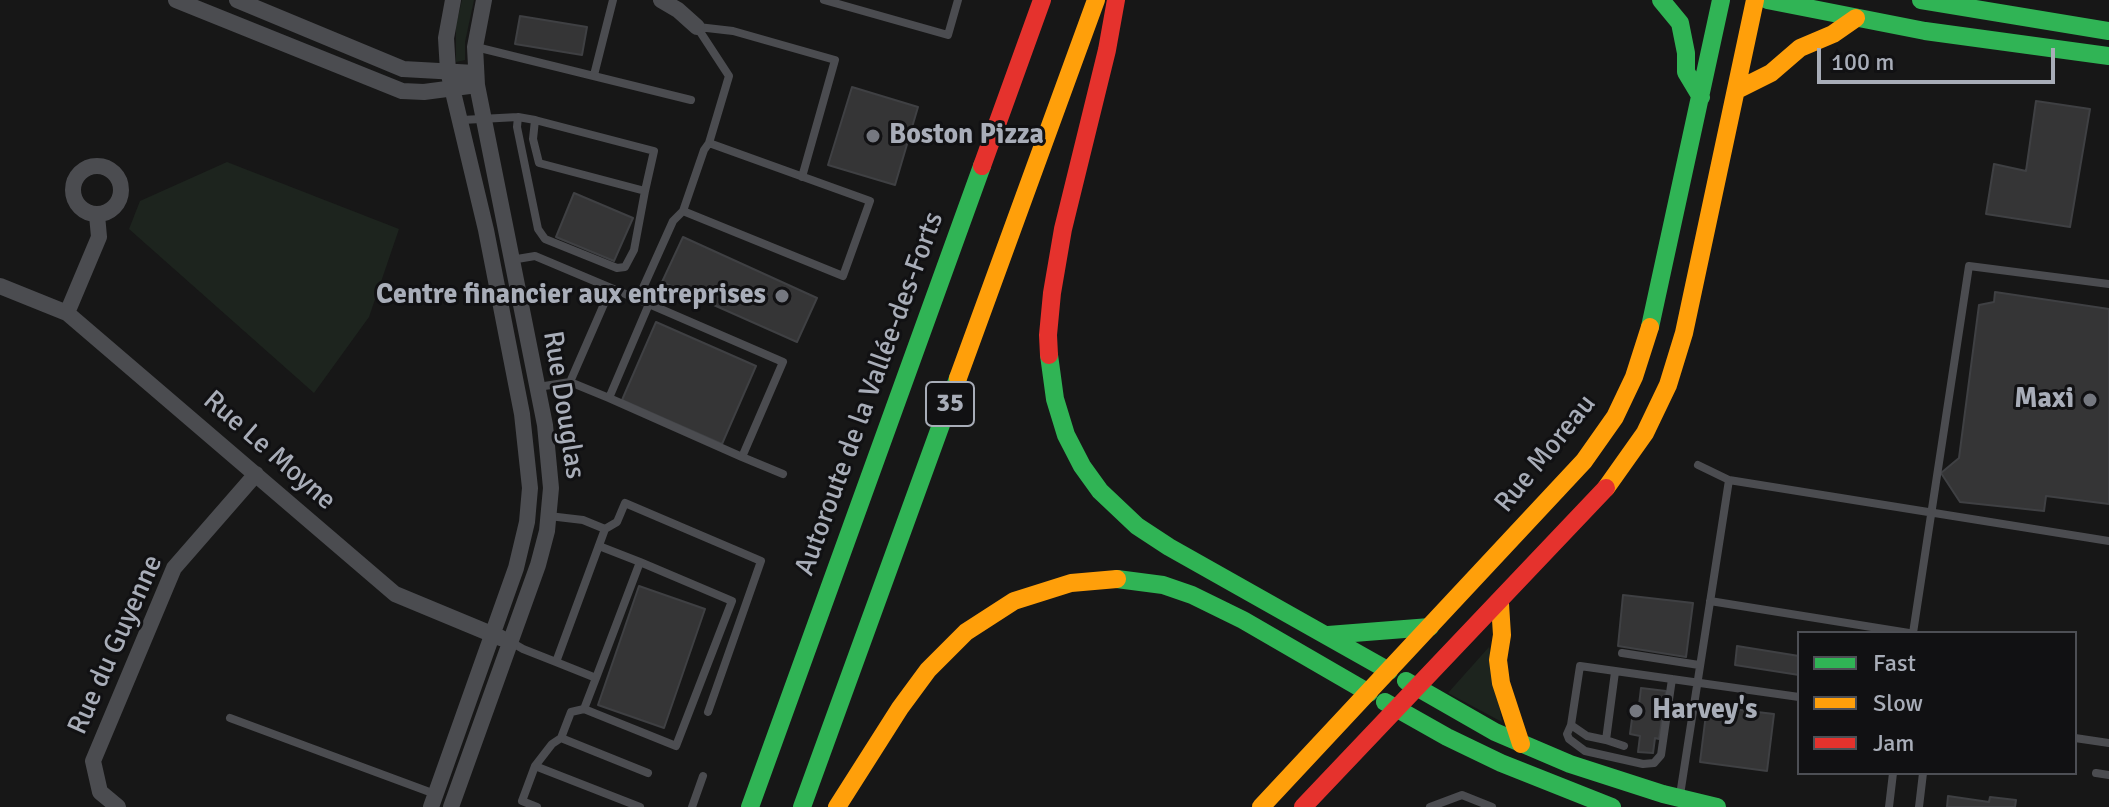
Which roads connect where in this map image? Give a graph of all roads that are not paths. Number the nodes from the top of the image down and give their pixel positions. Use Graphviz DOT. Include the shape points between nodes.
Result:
graph roads {
  1 [pos="176,0"];
  2 [pos="237,0"];
  3 [pos="453,0"];
  4 [pos="484,0"];
  5 [pos="613,0"];
  6 [pos="661,0"];
  7 [pos="824,0"];
  8 [pos="958,0"];
  9 [pos="1042,0"];
  10 [pos="1096,0"];
  11 [pos="1116,0"];
  12 [pos="1661,0"];
  13 [pos="1721,0"];
  14 [pos="1755,0"];
  15 [pos="1767,0"];
  16 [pos="1921,0"];
  17 [pos="194,3"];
  18 [pos="686,7"];
  19 [pos="1856,18"];
  20 [pos="697,27"];
  21 [pos="2109,31"];
  22 [pos="475,47"];
  23 [pos="2109,56"];
  24 [pos="594,75"];
  25 [pos="451,79"];
  26 [pos="476,79"];
  27 [pos="1737,90"];
  28 [pos="1701,97"];
  29 [pos="691,100"];
  30 [pos="482,117"];
  31 [pos="518,117"];
  32 [pos="462,120"];
  33 [pos="535,120"];
  34 [pos="709,143"];
  35 [pos="802,177"];
  36 [pos="645,191"];
  37 [pos="683,211"];
  38 [pos="97,215"];
  39 [pos="511,260"];
  40 [pos="2109,284"];
  41 [pos="0,286"];
  42 [pos="611,288"];
  43 [pos="638,299"];
  44 [pos="649,304"];
  45 [pos="67,313"];
  46 [pos="570,382"];
  47 [pos="538,387"];
  48 [pos="609,398"];
  49 [pos="742,457"];
  50 [pos="1698,465"];
  51 [pos="256,474"];
  52 [pos="783,474"];
  53 [pos="1729,480"];
  54 [pos="1931,513"];
  55 [pos="549,516"];
  56 [pos="605,529"];
  57 [pos="2109,541"];
  58 [pos="599,546"];
  59 [pos="640,562"];
  60 [pos="1710,601"];
  61 [pos="1500,604"];
  62 [pos="1430,627"];
  63 [pos="1898,631"];
  64 [pos="1911,631"];
  65 [pos="493,634"];
  66 [pos="1328,635"];
  67 [pos="511,642"];
  68 [pos="1622,653"];
  69 [pos="556,662"];
  70 [pos="1699,665"];
  71 [pos="1389,671"];
  72 [pos="1615,672"];
  73 [pos="596,678"];
  74 [pos="1672,679"];
  75 [pos="1697,682"];
  76 [pos="1417,688"];
  77 [pos="1369,693"];
  78 [pos="1797,697"];
  79 [pos="584,709"];
  80 [pos="1398,709"];
  81 [pos="708,712"];
  82 [pos="230,718"];
  83 [pos="1571,725"];
  84 [pos="561,738"];
  85 [pos="2077,738"];
  86 [pos="1606,740"];
  87 [pos="2109,743"];
  88 [pos="1521,744"];
  89 [pos="1624,746"];
  90 [pos="535,766"];
  91 [pos="648,773"];
  92 [pos="2096,773"];
  93 [pos="1893,775"];
  94 [pos="1923,775"];
  95 [pos="2109,775"];
  96 [pos="703,776"];
  97 [pos="433,801"];
  98 [pos="1448,803"];
  99 [pos="1680,803"];
  100 [pos="118,807"];
  101 [pos="451,807"];
  102 [pos="537,807"];
  103 [pos="640,807"];
  104 [pos="692,807"];
  105 [pos="750,807"];
  106 [pos="802,807"];
  107 [pos="837,807"];
  108 [pos="1261,807"];
  109 [pos="1303,807"];
  110 [pos="1430,807"];
  111 [pos="1492,807"];
  112 [pos="1612,807"];
  113 [pos="1717,807"];
  114 [pos="1889,807"];
  115 [pos="1919,807"];
  1 -- 17 [label="street"];
  2 -- 25 [label="street" via="403,69"];
  3 -- 25 [label="street, Rue Douglas" via="446,38"];
  4 -- 22 [label="street, Rue Douglas"];
  5 -- 24 [label="lane"];
  6 -- 18 [label="street"];
  7 -- 8 [label="lane" via="948,35"];
  9 -- 105 [label="main road, Autoroute de la Vallée-des-Forts / 35"];
  10 -- 106 [label="main road, 35"];
  11 -- 66 [label="main road" via="1052,293 1049,354 1060,418 1090,478 1137,526"];
  12 -- 28 [label="main road" via="1680,23 1686,72"];
  13 -- 28 [label="main road, Rue Moreau"];
  14 -- 27 [label="main road"];
  15 -- 19 [label="main road"];
  16 -- 21 [label="main road"];
  17 -- 25 [label="street" via="402,91 424,92"];
  18 -- 20 [label="street"];
  19 -- 23 [label="main road"];
  19 -- 27 [label="main road"];
  20 -- 34 [label="lane" via="729,76"];
  20 -- 35 [label="lane" via="733,31 835,60"];
  22 -- 24 [label="lane"];
  22 -- 26 [label="street, Rue Douglas"];
  24 -- 29 [label="lane"];
  25 -- 26 [label="street"];
  25 -- 32 [label="street, Rue Douglas"];
  26 -- 30 [label="street, Rue Douglas"];
  27 -- 61 [label="main road" via="1684,333 1660,403 1610,484"];
  28 -- 62 [label="main road, Rue Moreau" via="1649,331 1622,404 1575,472"];
  30 -- 31 [label="lane"];
  30 -- 32 [label="lane"];
  30 -- 39 [label="street, Rue Douglas"];
  31 -- 33 [label="lane"];
  31 -- 36 [label="lane" via="538,229 545,239 625,267 634,250"];
  32 -- 65 [label="street, Rue Douglas" via="529,469 525,537"];
  33 -- 36 [label="lane" via="539,163"];
  33 -- 36 [label="lane" via="654,151"];
  34 -- 35 [label="lane"];
  34 -- 37 [label="lane"];
  35 -- 37 [label="lane" via="870,201 843,276"];
  37 -- 43 [label="lane" via="673,221"];
  38 -- 45 [label="street" via="99,237"];
  39 -- 42 [label="lane" via="535,256"];
  39 -- 47 [label="street, Rue Douglas"];
  40 -- 54 [label="lane" via="1969,266"];
  41 -- 45 [label="street, Rue Le Moyne"];
  42 -- 43 [label="lane"];
  42 -- 46 [label="lane"];
  43 -- 44 [label="lane"];
  44 -- 48 [label="lane"];
  44 -- 49 [label="lane" via="783,362"];
  45 -- 51 [label="street, Rue Le Moyne"];
  46 -- 47 [label="lane"];
  46 -- 48 [label="lane"];
  47 -- 55 [label="street, Rue Douglas" via="550,456"];
  48 -- 49 [label="lane"];
  49 -- 52 [label="lane"];
  50 -- 53 [label="lane"];
  51 -- 65 [label="street, Rue Le Moyne" via="395,594"];
  51 -- 100 [label="street, Rue du Guyenne" via="174,568 93,761 100,792"];
  53 -- 54 [label="lane"];
  53 -- 60 [label="lane"];
  54 -- 57 [label="lane"];
  54 -- 64 [label="lane"];
  55 -- 56 [label="lane"];
  55 -- 67 [label="street, Rue Douglas"];
  56 -- 58 [label="lane"];
  56 -- 81 [label="lane" via="617,522 625,503 761,561"];
  58 -- 59 [label="lane"];
  58 -- 69 [label="lane"];
  59 -- 73 [label="lane"];
  59 -- 79 [label="lane" via="732,601 676,746"];
  60 -- 63 [label="lane"];
  60 -- 70 [label="lane"];
  61 -- 76 [label="main road"];
  61 -- 88 [label="main road" via="1501,683"];
  62 -- 66 [label="main road"];
  62 -- 71 [label="main road, Rue Moreau"];
  65 -- 67 [label="street, Rue Le Moyne"];
  65 -- 97 [label="street, Rue Douglas"];
  66 -- 71 [label="main road"];
  67 -- 69 [label="lane"];
  67 -- 101 [label="street, Rue Douglas"];
  68 -- 70 [label="lane"];
  69 -- 73 [label="lane"];
  70 -- 75 [label="lane"];
  71 -- 76 [label="main road"];
  71 -- 77 [label="main road, Rue Moreau"];
  72 -- 74 [label="lane"];
  72 -- 83 [label="lane" via="1580,666"];
  72 -- 86 [label="lane"];
  73 -- 79 [label="lane"];
  74 -- 75 [label="lane"];
  74 -- 83 [label="lane" via="1661,755 1654,763 1585,751 1569,739"];
  75 -- 78 [label="lane"];
  75 -- 99 [label="lane"];
  76 -- 80 [label="main road"];
  76 -- 88 [label="main road"];
  77 -- 80 [label="main road"];
  77 -- 107 [label="main road" via="1192,595 1134,580 1071,583 1014,601 966,632 928,670"];
  77 -- 108 [label="main road, Rue Moreau"];
  79 -- 84 [label="lane" via="571,712"];
  80 -- 109 [label="main road"];
  80 -- 112 [label="main road" via="1501,763"];
  82 -- 97 [label="lane, Rue Douglas"];
  83 -- 86 [label="lane"];
  84 -- 90 [label="lane"];
  84 -- 91 [label="lane"];
  85 -- 87 [label="lane"];
  86 -- 89 [label="lane"];
  88 -- 99 [label="main road"];
  90 -- 102 [label="lane" via="522,801"];
  90 -- 103 [label="lane"];
  92 -- 95 [label="lane"];
  93 -- 114 [label="lane"];
  94 -- 115 [label="lane"];
  96 -- 104 [label="lane"];
  98 -- 110 [label="lane"];
  98 -- 111 [label="lane" via="1462,795"];
  99 -- 113 [label="main road"];
}
